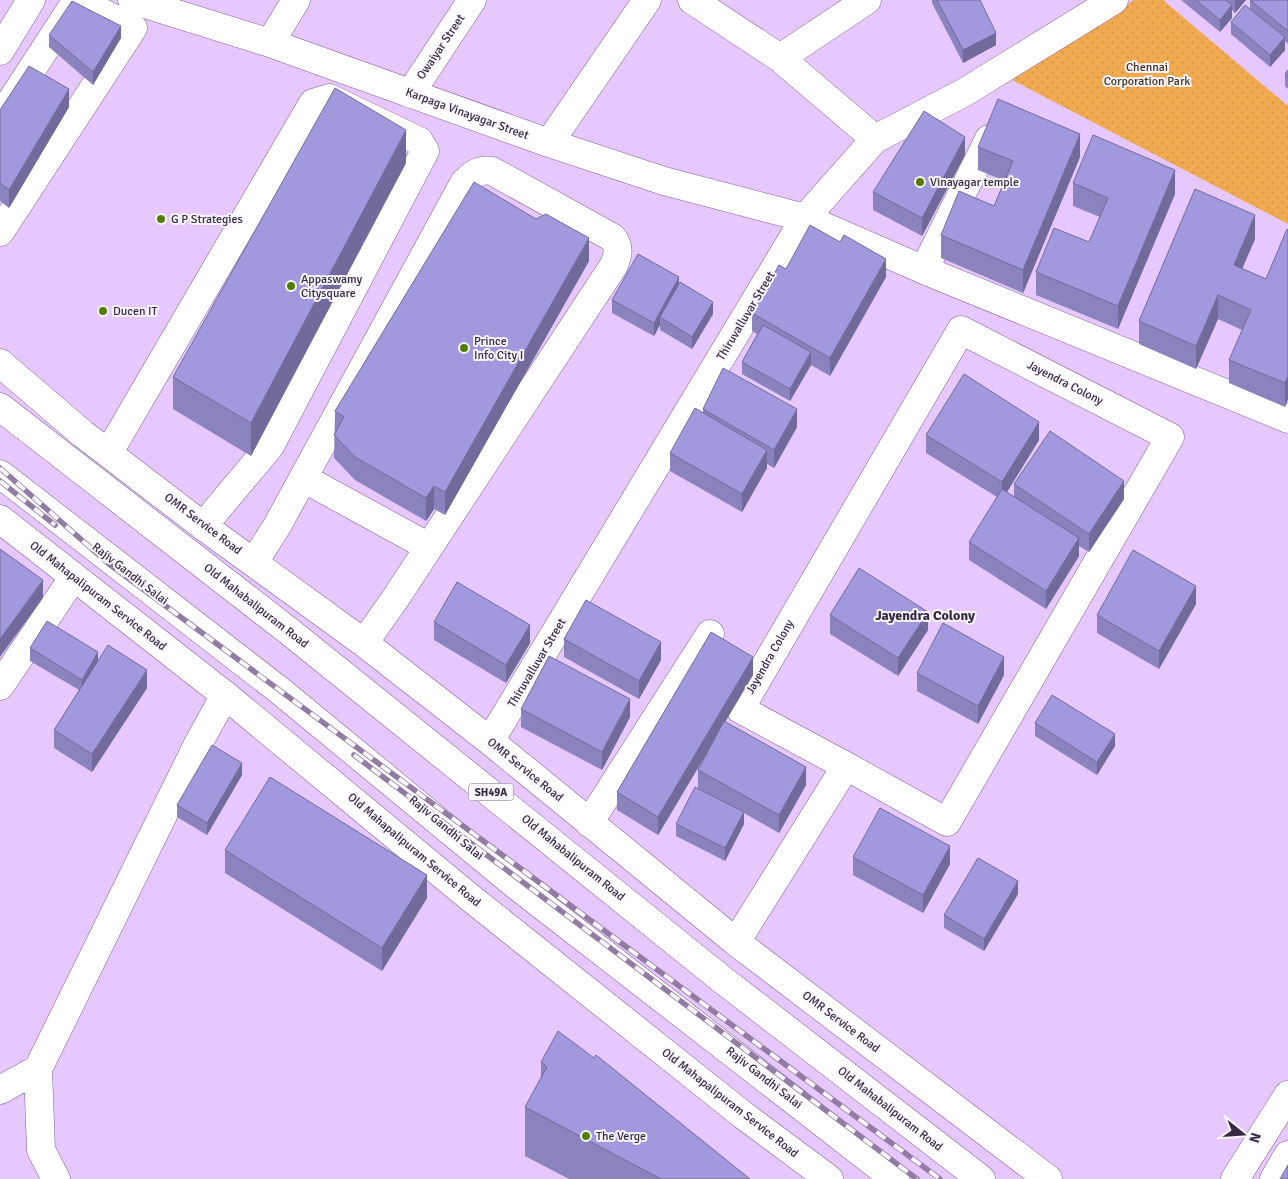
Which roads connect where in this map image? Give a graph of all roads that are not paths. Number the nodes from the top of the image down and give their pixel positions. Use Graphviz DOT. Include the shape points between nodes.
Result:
graph roads {
  1 [pos="31,0"];
  2 [pos="132,0"];
  3 [pos="296,0"];
  4 [pos="472,0"];
  5 [pos="648,0"];
  6 [pos="692,0"];
  7 [pos="867,0"];
  8 [pos="1114,0"];
  9 [pos="270,43"];
  10 [pos="0,51"];
  11 [pos="780,58"];
  12 [pos="410,94"];
  13 [pos="0,118"];
  14 [pos="876,139"];
  15 [pos="989,139"];
  16 [pos="549,144"];
  17 [pos="805,218"];
  18 [pos="0,232"];
  19 [pos="924,270"];
  20 [pos="0,363"];
  21 [pos="0,407"];
  22 [pos="1288,418"];
  23 [pos="109,452"];
  24 [pos="0,474"];
  25 [pos="303,478"];
  26 [pos="0,519"];
  27 [pos="203,526"];
  28 [pos="430,547"];
  29 [pos="254,562"];
  30 [pos="73,578"];
  31 [pos="710,634"];
  32 [pos="364,643"];
  33 [pos="0,686"];
  34 [pos="225,695"];
  35 [pos="490,741"];
  36 [pos="846,766"];
  37 [pos="590,822"];
  38 [pos="736,942"];
  39 [pos="38,1069"];
  40 [pos="0,1090"];
  41 [pos="1288,1095"];
  42 [pos="1288,1155"];
  43 [pos="56,1179"];
  44 [pos="829,1179"];
  45 [pos="895,1179"];
  46 [pos="981,1179"];
  47 [pos="1048,1179"];
  48 [pos="1236,1179"];
  49 [pos="1274,1179"];
  1 -- 10 [label="street"];
  2 -- 9 [label="street, Karpaga Vinayagar Street"];
  3 -- 9 [label="street"];
  4 -- 12 [label="street, Owaiyar Street"];
  5 -- 16 [label="street"];
  6 -- 11 [label="street"];
  7 -- 11 [label="street"];
  8 -- 14 [label="street, Thiruvalluvar Street" via="965,92"];
  9 -- 12 [label="street, Karpaga Vinayagar Street"];
  11 -- 14 [label="street"];
  12 -- 16 [label="street, Karpaga Vinayagar Street"];
  13 -- 18 [label="street" via="77,0 133,28"];
  14 -- 17 [label="street, Thiruvalluvar Street"];
  15 -- 19 [label="street"];
  16 -- 17 [label="street, Karpaga Vinayagar Street" via="664,181"];
  17 -- 19 [label="street, Karpaga Vinayagar Street"];
  17 -- 35 [label="street, Thiruvalluvar Street"];
  19 -- 22 [label="street, Karpaga Vinayagar Street" via="1134,343"];
  20 -- 23 [label="street, OMR Service Road" via="83,434"];
  21 -- 46 [label="street, Old Mahabalipuram Road / SH49A" via="290,632 724,981"];
  23 -- 27 [label="street, OMR Service Road"];
  23 -- 27 [label="street" via="313,103 329,98 419,141 425,151 270,446"];
  24 -- 45 [label="street, Rajiv Gandhi Salai" via="279,690 517,886"];
  25 -- 28 [label="street"];
  25 -- 28 [label="street" via="464,182 483,169 492,171 614,238 618,254 614,265"];
  25 -- 29 [label="street"];
  26 -- 30 [label="street, Old Mahapalipuram Service Road"];
  27 -- 29 [label="street, OMR Service Road"];
  28 -- 32 [label="street"];
  29 -- 32 [label="street, OMR Service Road"];
  30 -- 33 [label="street"];
  30 -- 34 [label="street, Old Mahapalipuram Service Road"];
  31 -- 37 [label="street"];
  32 -- 35 [label="street, OMR Service Road"];
  34 -- 39 [label="street"];
  34 -- 44 [label="street, Old Mahapalipuram Service Road" via="473,900 743,1115"];
  35 -- 37 [label="street, OMR Service Road"];
  36 -- 36 [label="street, Jayendra Colony" via="947,822 1170,437 961,330 740,709"];
  36 -- 38 [label="street"];
  37 -- 38 [label="street, OMR Service Road"];
  38 -- 47 [label="street, OMR Service Road"];
  39 -- 40 [label="street"];
  39 -- 43 [label="street" via="41,1150"];
  41 -- 48 [label="street"];
  42 -- 49 [label="street"];
}
